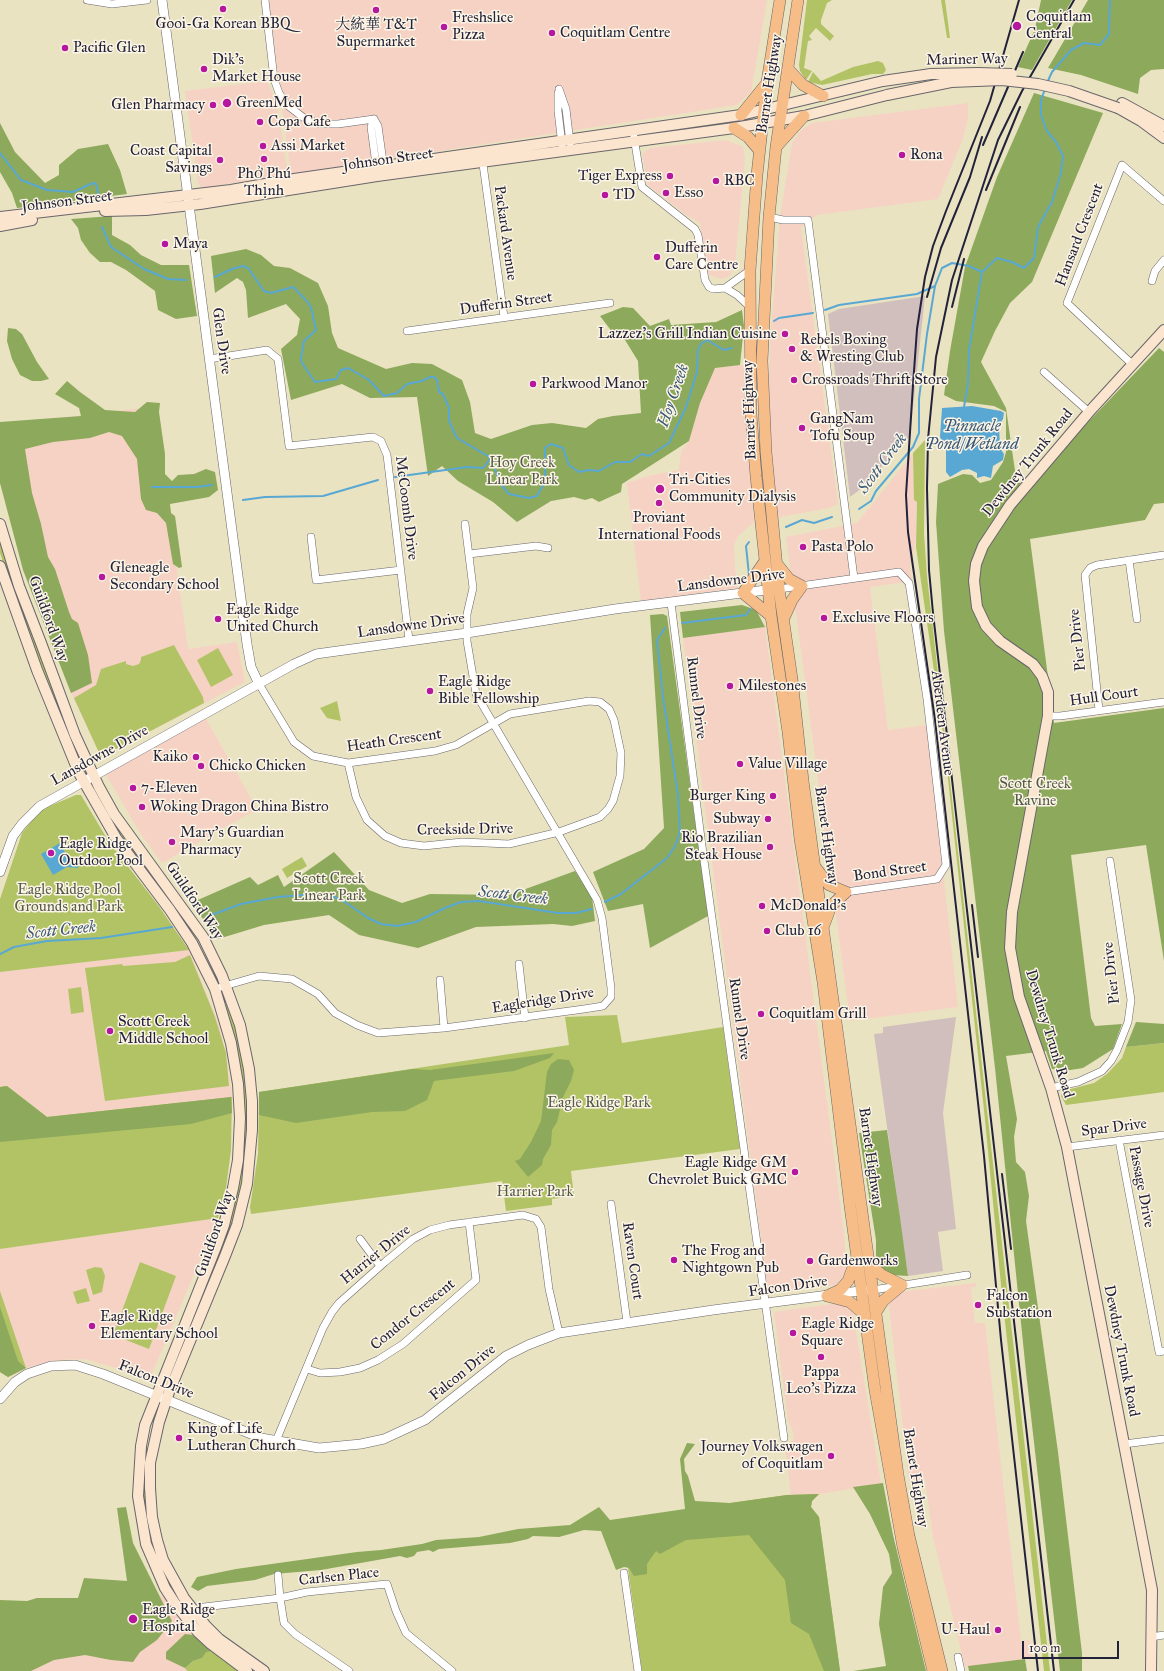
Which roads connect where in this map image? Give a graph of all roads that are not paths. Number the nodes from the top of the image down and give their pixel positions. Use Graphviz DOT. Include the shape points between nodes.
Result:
graph roads {
  1 [pos="87,0"];
  2 [pos="147,0"];
  3 [pos="162,0"];
  4 [pos="265,0"];
  5 [pos="780,0"];
  6 [pos="798,0"];
  7 [pos="789,70"];
  8 [pos="767,82"];
  9 [pos="823,96"];
  10 [pos="1119,105"];
  11 [pos="782,106"];
  12 [pos="764,110"];
  13 [pos="741,115"];
  14 [pos="804,116"];
  15 [pos="780,121"];
  16 [pos="762,123"];
  17 [pos="1164,126"];
  18 [pos="734,128"];
  19 [pos="633,131"];
  20 [pos="1164,138"];
  21 [pos="566,140"];
  22 [pos="635,142"];
  23 [pos="776,147"];
  24 [pos="759,150"];
  25 [pos="567,151"];
  26 [pos="482,158"];
  27 [pos="380,171"];
  28 [pos="188,200"];
  29 [pos="1164,201"];
  30 [pos="0,217"];
  31 [pos="769,217"];
  32 [pos="0,226"];
  33 [pos="1164,260"];
  34 [pos="750,270"];
  35 [pos="1152,281"];
  36 [pos="725,288"];
  37 [pos="610,303"];
  38 [pos="750,307"];
  39 [pos="504,317"];
  40 [pos="1164,330"];
  41 [pos="406,331"];
  42 [pos="209,359"];
  43 [pos="1133,365"];
  44 [pos="1044,372"];
  45 [pos="1089,412"];
  46 [pos="0,524"];
  47 [pos="465,524"];
  48 [pos="311,538"];
  49 [pos="548,548"];
  50 [pos="469,554"];
  51 [pos="1164,555"];
  52 [pos="1129,560"];
  53 [pos="765,561"];
  54 [pos="777,564"];
  55 [pos="0,566"];
  56 [pos="401,570"];
  57 [pos="899,572"];
  58 [pos="854,578"];
  59 [pos="802,586"];
  60 [pos="774,589"];
  61 [pos="744,594"];
  62 [pos="671,603"];
  63 [pos="772,616"];
  64 [pos="1137,619"];
  65 [pos="784,620"];
  66 [pos="467,633"];
  67 [pos="409,640"];
  68 [pos="259,684"];
  69 [pos="1164,702"];
  70 [pos="1099,710"];
  71 [pos="1048,716"];
  72 [pos="492,723"];
  73 [pos="348,763"];
  74 [pos="94,776"];
  75 [pos="83,782"];
  76 [pos="558,832"];
  77 [pos="1110,861"];
  78 [pos="814,865"];
  79 [pos="0,872"];
  80 [pos="937,879"];
  81 [pos="806,888"];
  82 [pos="846,892"];
  83 [pos="818,895"];
  84 [pos="823,927"];
  85 [pos="519,964"];
  86 [pos="440,980"];
  87 [pos="226,985"];
  88 [pos="215,989"];
  89 [pos="525,1018"];
  90 [pos="444,1028"];
  91 [pos="1051,1088"];
  92 [pos="1164,1135"];
  93 [pos="1119,1140"];
  94 [pos="1067,1147"];
  95 [pos="611,1204"];
  96 [pos="469,1222"];
  97 [pos="360,1239"];
  98 [pos="857,1257"];
  99 [pos="869,1264"];
  100 [pos="380,1266"];
  101 [pos="968,1275"];
  102 [pos="902,1285"];
  103 [pos="867,1290"];
  104 [pos="827,1296"];
  105 [pos="765,1304"];
  106 [pos="876,1312"];
  107 [pos="864,1314"];
  108 [pos="627,1322"];
  109 [pos="559,1333"];
  110 [pos="1164,1351"];
  111 [pos="307,1369"];
  112 [pos="156,1396"];
  113 [pos="0,1399"];
  114 [pos="166,1400"];
  115 [pos="784,1438"];
  116 [pos="1164,1438"];
  117 [pos="276,1441"];
  118 [pos="1124,1444"];
  119 [pos="624,1573"];
  120 [pos="278,1575"];
  121 [pos="280,1598"];
  122 [pos="192,1617"];
  123 [pos="1164,1635"];
  124 [pos="1151,1637"];
  125 [pos="958,1657"];
  126 [pos="247,1671"];
  127 [pos="264,1671"];
  128 [pos="349,1671"];
  129 [pos="452,1671"];
  130 [pos="638,1671"];
  131 [pos="933,1671"];
  132 [pos="942,1671"];
  133 [pos="961,1671"];
  134 [pos="1151,1671"];
  1 -- 2 [label="street" via="112,4"];
  3 -- 28 [label="street, Glen Drive"];
  4 -- 27 [label="street" via="275,82 287,106 304,118 320,124 374,119 378,126"];
  5 -- 8 [label="main road, Barnet Highway"];
  6 -- 7 [label="main road, Barnet Highway"];
  7 -- 9 [label="main road" via="803,85"];
  7 -- 11 [label="main road, Barnet Highway"];
  8 -- 12 [label="main road, Barnet Highway"];
  8 -- 13 [label="main road"];
  9 -- 10 [label="main road, Mariner Way, bridge" via="883,81 944,74 1013,74 1089,89"];
  9 -- 11 [label="main road, Mariner Way"];
  10 -- 14 [label="main road, Mariner Way, bridge" via="1063,89 1002,80 951,82"];
  10 -- 17 [label="main road, Mariner Way"];
  10 -- 20 [label="main road, Mariner Way"];
  11 -- 12 [label="main road, Mariner Way"];
  11 -- 15 [label="main road, Barnet Highway"];
  12 -- 13 [label="main road, Johnson Street"];
  12 -- 16 [label="main road, Barnet Highway"];
  13 -- 19 [label="main road, Johnson Street"];
  14 -- 15 [label="main road, Mariner Way"];
  14 -- 23 [label="main road"];
  15 -- 16 [label="main road, Johnson Street"];
  15 -- 23 [label="main road, Barnet Highway"];
  16 -- 18 [label="main road, Johnson Street"];
  16 -- 24 [label="main road, Barnet Highway"];
  18 -- 22 [label="main road, Johnson Street"];
  18 -- 24 [label="main road" via="748,137"];
  19 -- 21 [label="main road, Johnson Street"];
  19 -- 22 [label="street"];
  21 -- 21 [label="street" via="566,109 559,89 558,111"];
  21 -- 25 [label="street"];
  21 -- 26 [label="main road, Johnson Street"];
  22 -- 25 [label="main road, Johnson Street"];
  22 -- 36 [label="street" via="642,187 695,229 707,284 713,289"];
  23 -- 31 [label="main road, Barnet Highway"];
  24 -- 34 [label="main road, Barnet Highway"];
  25 -- 26 [label="main road, Johnson Street"];
  26 -- 27 [label="main road, Johnson Street"];
  26 -- 39 [label="street, Packard Avenue"];
  27 -- 28 [label="main road, Johnson Street"];
  28 -- 30 [label="main road, Johnson Street"];
  28 -- 32 [label="main road, Johnson Street" via="146,210 111,211"];
  28 -- 42 [label="street, Glen Drive"];
  29 -- 43 [label="street, Hansard Crescent" via="1122,165 1067,303"];
  31 -- 54 [label="main road, Barnet Highway" via="763,324 763,415"];
  31 -- 58 [label="street" via="808,220"];
  33 -- 35 [label="street" via="1155,271"];
  34 -- 36 [label="street"];
  34 -- 38 [label="main road, Barnet Highway"];
  36 -- 38 [label="street"];
  37 -- 39 [label="street, Dufferin Street"];
  38 -- 53 [label="main road, Barnet Highway" via="751,414"];
  39 -- 41 [label="street, Dufferin Street"];
  40 -- 43 [label="main road, Dewdney Trunk Road"];
  42 -- 56 [label="street, McCoomb Drive" via="267,350 278,359 289,446 373,437 381,441 387,455"];
  42 -- 68 [label="street, Glen Drive" via="247,644 251,667"];
  43 -- 45 [label="main road, Dewdney Trunk Road"];
  44 -- 45 [label="street"];
  45 -- 71 [label="main road, Dewdney Trunk Road" via="998,521 980,553 974,574 975,598 983,622 996,638 1039,671 1048,692"];
  46 -- 74 [label="main road, Guildford Way" via="38,636 75,735"];
  47 -- 50 [label="street, Eagleridge Drive"];
  48 -- 56 [label="street" via="316,580"];
  49 -- 50 [label="street" via="536,546"];
  50 -- 66 [label="street, Eagleridge Drive" via="473,588 467,614"];
  51 -- 52 [label="street"];
  52 -- 64 [label="street"];
  52 -- 70 [label="street, Pier Drive" via="1090,568 1085,580"];
  53 -- 60 [label="main road, Barnet Highway"];
  53 -- 61 [label="main road"];
  54 -- 59 [label="main road" via="789,579"];
  54 -- 60 [label="main road, Barnet Highway"];
  55 -- 75 [label="main road, Guildford Way" via="58,725"];
  56 -- 67 [label="street, McCoomb Drive"];
  57 -- 58 [label="street, Lansdowne Drive"];
  57 -- 80 [label="street, Aberdeen Avenue" via="909,582 927,699 946,865"];
  58 -- 59 [label="street, Lansdowne Drive"];
  59 -- 60 [label="street, Lansdowne Drive"];
  59 -- 65 [label="main road" via="792,600"];
  60 -- 61 [label="street, Lansdowne Drive"];
  60 -- 63 [label="main road, Barnet Highway"];
  60 -- 65 [label="main road, Barnet Highway"];
  61 -- 62 [label="street, Lansdowne Drive"];
  61 -- 63 [label="main road"];
  62 -- 66 [label="street, Lansdowne Drive" via="615,609"];
  62 -- 105 [label="street, Runnel Drive"];
  63 -- 81 [label="main road, Barnet Highway"];
  65 -- 78 [label="main road, Barnet Highway"];
  66 -- 67 [label="street, Lansdowne Drive"];
  66 -- 72 [label="street, Eagleridge Drive" via="476,694"];
  67 -- 68 [label="street, Lansdowne Drive" via="316,654"];
  68 -- 73 [label="street, Heath Crescent" via="294,742 313,756"];
  68 -- 74 [label="street, Lansdowne Drive"];
  69 -- 70 [label="street, Hull Court"];
  70 -- 71 [label="street, Hull Court"];
  71 -- 91 [label="main road, Dewdney Trunk Road" via="1010,935 1019,997"];
  72 -- 73 [label="street, Heath Crescent" via="456,745 434,751"];
  72 -- 76 [label="street, Eagleridge Drive"];
  72 -- 76 [label="street, Heath Crescent" via="510,714 588,701 600,702 609,709 621,753 620,776 613,801 600,817"];
  73 -- 76 [label="street, Creekside Drive" via="356,797 366,820 385,836 401,843 424,846 462,842 510,844"];
  74 -- 75 [label="street, Lansdowne Drive"];
  74 -- 87 [label="main road, Guildford Way" via="114,814 196,926 213,955"];
  75 -- 79 [label="street, Lansdowne Drive" via="40,806 22,824 10,842"];
  75 -- 88 [label="main road, Guildford Way" via="116,838 184,929"];
  76 -- 89 [label="street, Eagleridge Drive" via="597,900 602,918 611,997 603,1006"];
  77 -- 91 [label="street, Pier Drive" via="1131,1000 1128,1022 1117,1050 1102,1071 1078,1082"];
  78 -- 82 [label="main road" via="829,885"];
  78 -- 83 [label="main road, Barnet Highway"];
  80 -- 82 [label="street, Bond Street"];
  81 -- 83 [label="main road"];
  81 -- 98 [label="main road, Barnet Highway" via="822,982"];
  82 -- 83 [label="main road"];
  82 -- 84 [label="main road" via="831,906"];
  83 -- 84 [label="main road, Barnet Highway"];
  84 -- 99 [label="main road, Barnet Highway"];
  85 -- 89 [label="street"];
  86 -- 90 [label="street"];
  87 -- 88 [label="street, Eagleridge Drive"];
  87 -- 90 [label="street, Eagleridge Drive" via="259,976 292,979 318,994 335,1013 378,1033"];
  87 -- 114 [label="main road, Guildford Way" via="240,1025 249,1069 252,1130 249,1167 234,1231"];
  88 -- 112 [label="main road, Guildford Way" via="231,1043 238,1084 238,1160 224,1225"];
  89 -- 90 [label="street, Eagleridge Drive"];
  91 -- 94 [label="main road, Dewdney Trunk Road"];
  92 -- 93 [label="street, Spar Drive"];
  93 -- 94 [label="street, Spar Drive"];
  93 -- 110 [label="street, Passage Drive" via="1159,1352"];
  94 -- 118 [label="main road, Dewdney Trunk Road"];
  95 -- 108 [label="street, Raven Court"];
  96 -- 100 [label="street, Harrier Drive" via="430,1230 413,1239"];
  96 -- 109 [label="street, Harrier Drive" via="523,1215 536,1219 540,1227 549,1289"];
  96 -- 111 [label="street, Condor Crescent" via="476,1280 403,1344 378,1360 360,1368 340,1372 320,1373"];
  97 -- 100 [label="street"];
  98 -- 103 [label="main road, Barnet Highway"];
  98 -- 104 [label="main road" via="848,1282 840,1290"];
  99 -- 102 [label="main road" via="882,1275"];
  99 -- 103 [label="main road, Barnet Highway"];
  100 -- 111 [label="street, Harrier Drive" via="332,1312"];
  101 -- 102 [label="street, Falcon Drive"];
  102 -- 103 [label="street, Falcon Drive"];
  102 -- 106 [label="main road" via="883,1301"];
  103 -- 104 [label="street, Falcon Drive"];
  103 -- 106 [label="main road, Barnet Highway"];
  103 -- 107 [label="main road, Barnet Highway"];
  104 -- 105 [label="street, Falcon Drive"];
  104 -- 107 [label="main road" via="850,1302"];
  105 -- 108 [label="street, Falcon Drive"];
  105 -- 115 [label="street, Runnel Drive"];
  106 -- 132 [label="main road, Barnet Highway" via="902,1501"];
  107 -- 131 [label="main road, Barnet Highway" via="897,1516"];
  108 -- 109 [label="street, Falcon Drive"];
  109 -- 117 [label="street, Falcon Drive" via="512,1353 436,1413 384,1439 319,1448"];
  111 -- 117 [label="street, Harrier Drive"];
  112 -- 113 [label="street, Falcon Drive" via="89,1369 75,1365 58,1365 28,1374 15,1382"];
  112 -- 114 [label="street, Falcon Drive"];
  112 -- 122 [label="main road, Guildford Way" via="145,1425 141,1446 138,1496 141,1520 146,1544 159,1576 176,1605"];
  114 -- 117 [label="street, Falcon Drive" via="261,1438"];
  114 -- 122 [label="main road, Guildford Way" via="150,1463 152,1517 163,1560"];
  116 -- 118 [label="street"];
  118 -- 124 [label="main road, Dewdney Trunk Road" via="1152,1590"];
  119 -- 130 [label="street"];
  120 -- 121 [label="street"];
  121 -- 122 [label="street, Carlsen Place" via="204,1607"];
  121 -- 128 [label="street" via="284,1623 295,1634"];
  121 -- 129 [label="street, Carlsen Place" via="307,1592 387,1584 406,1633"];
  122 -- 126 [label="main road, Guildford Way" via="211,1644"];
  122 -- 127 [label="main road, Guildford Way"];
  123 -- 124 [label="street"];
  124 -- 134 [label="main road, Dewdney Trunk Road"];
  125 -- 133 [label="street"];
}
